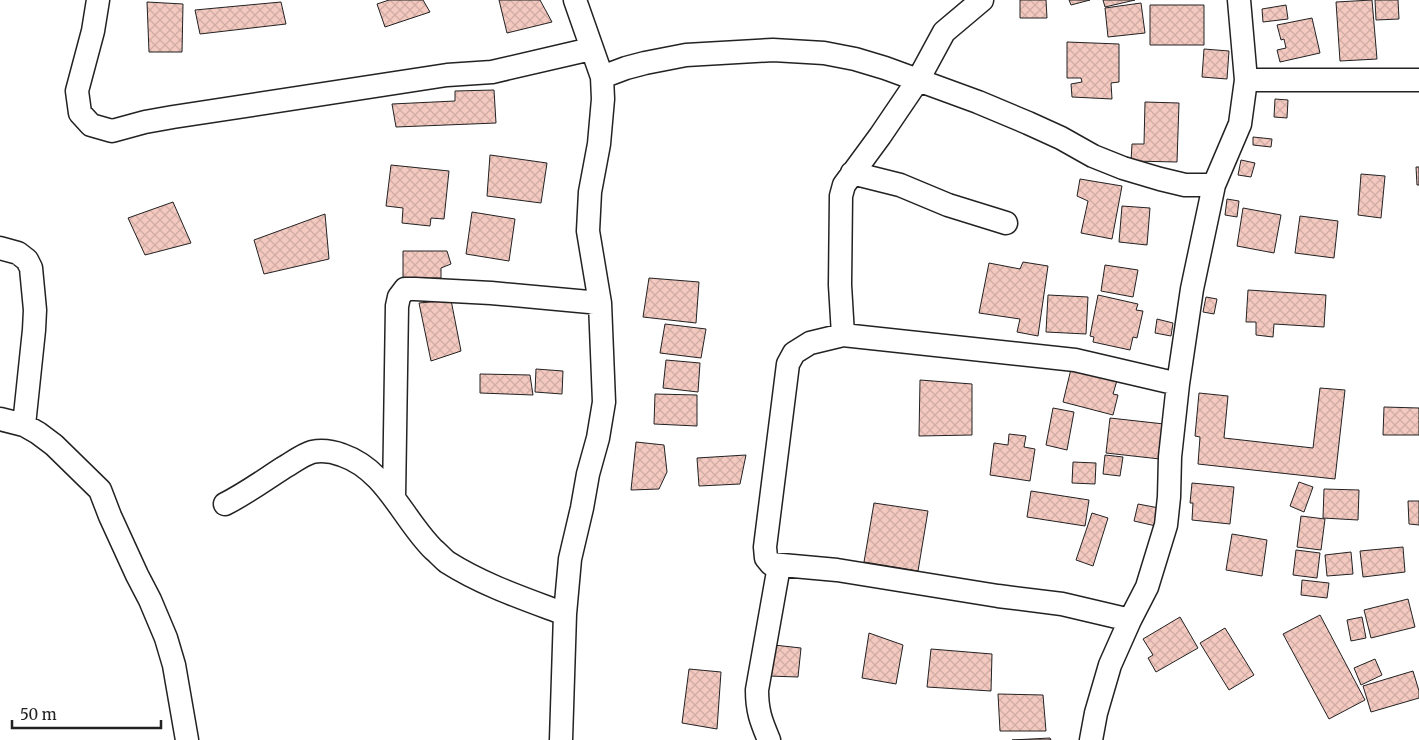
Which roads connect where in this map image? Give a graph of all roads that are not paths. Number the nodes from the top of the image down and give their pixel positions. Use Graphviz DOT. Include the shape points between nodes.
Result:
graph roads {
  1 [pos="98,0"];
  2 [pos="575,0"];
  3 [pos="982,0"];
  4 [pos="1240,0"];
  5 [pos="591,49"];
  6 [pos="602,77"];
  7 [pos="918,80"];
  8 [pos="1246,80"];
  9 [pos="1419,80"];
  10 [pos="852,173"];
  11 [pos="1214,185"];
  12 [pos="1006,223"];
  13 [pos="0,248"];
  14 [pos="600,303"];
  15 [pos="843,335"];
  16 [pos="1178,384"];
  17 [pos="0,419"];
  18 [pos="24,424"];
  19 [pos="394,498"];
  20 [pos="224,504"];
  21 [pos="779,566"];
  22 [pos="565,614"];
  23 [pos="1130,620"];
  24 [pos="187,740"];
  25 [pos="561,740"];
  26 [pos="769,740"];
  27 [pos="1091,740"];
  1 -- 5 [label="street" via="77,90 80,113 92,125 112,131 173,117 438,76 492,72"];
  2 -- 5 [label="street"];
  3 -- 7 [label="street" via="944,32"];
  4 -- 8 [label="street"];
  5 -- 6 [label="street"];
  6 -- 7 [label="street" via="626,68 686,55 773,50 824,53"];
  6 -- 14 [label="street" via="599,144 590,192 588,231"];
  7 -- 10 [label="street"];
  7 -- 11 [label="street" via="1028,123 1123,168 1185,185"];
  8 -- 9 [label="street"];
  8 -- 11 [label="street" via="1240,124"];
  10 -- 12 [label="street" via="900,185 948,205"];
  10 -- 15 [label="street" via="841,196"];
  11 -- 16 [label="street" via="1192,289"];
  13 -- 18 [label="street" via="18,253 31,268 35,310"];
  14 -- 19 [label="street" via="491,293 405,290 398,297 396,306"];
  14 -- 22 [label="street" via="604,402 570,559"];
  15 -- 16 [label="street" via="1075,360"];
  15 -- 21 [label="street" via="810,343 794,353 788,364 765,547 766,558"];
  16 -- 23 [label="street" via="1166,525 1147,587"];
  17 -- 18 [label="street"];
  18 -- 24 [label="street" via="54,445 100,490 166,638 174,664"];
  19 -- 20 [label="street" via="374,474 353,458 323,451 312,452 294,461"];
  19 -- 22 [label="street" via="427,543 445,561 480,580"];
  21 -- 23 [label="street" via="856,573 1062,604"];
  21 -- 26 [label="street" via="757,690 760,720"];
  22 -- 25 [label="street"];
  23 -- 27 [label="street" via="1110,665"];
}
